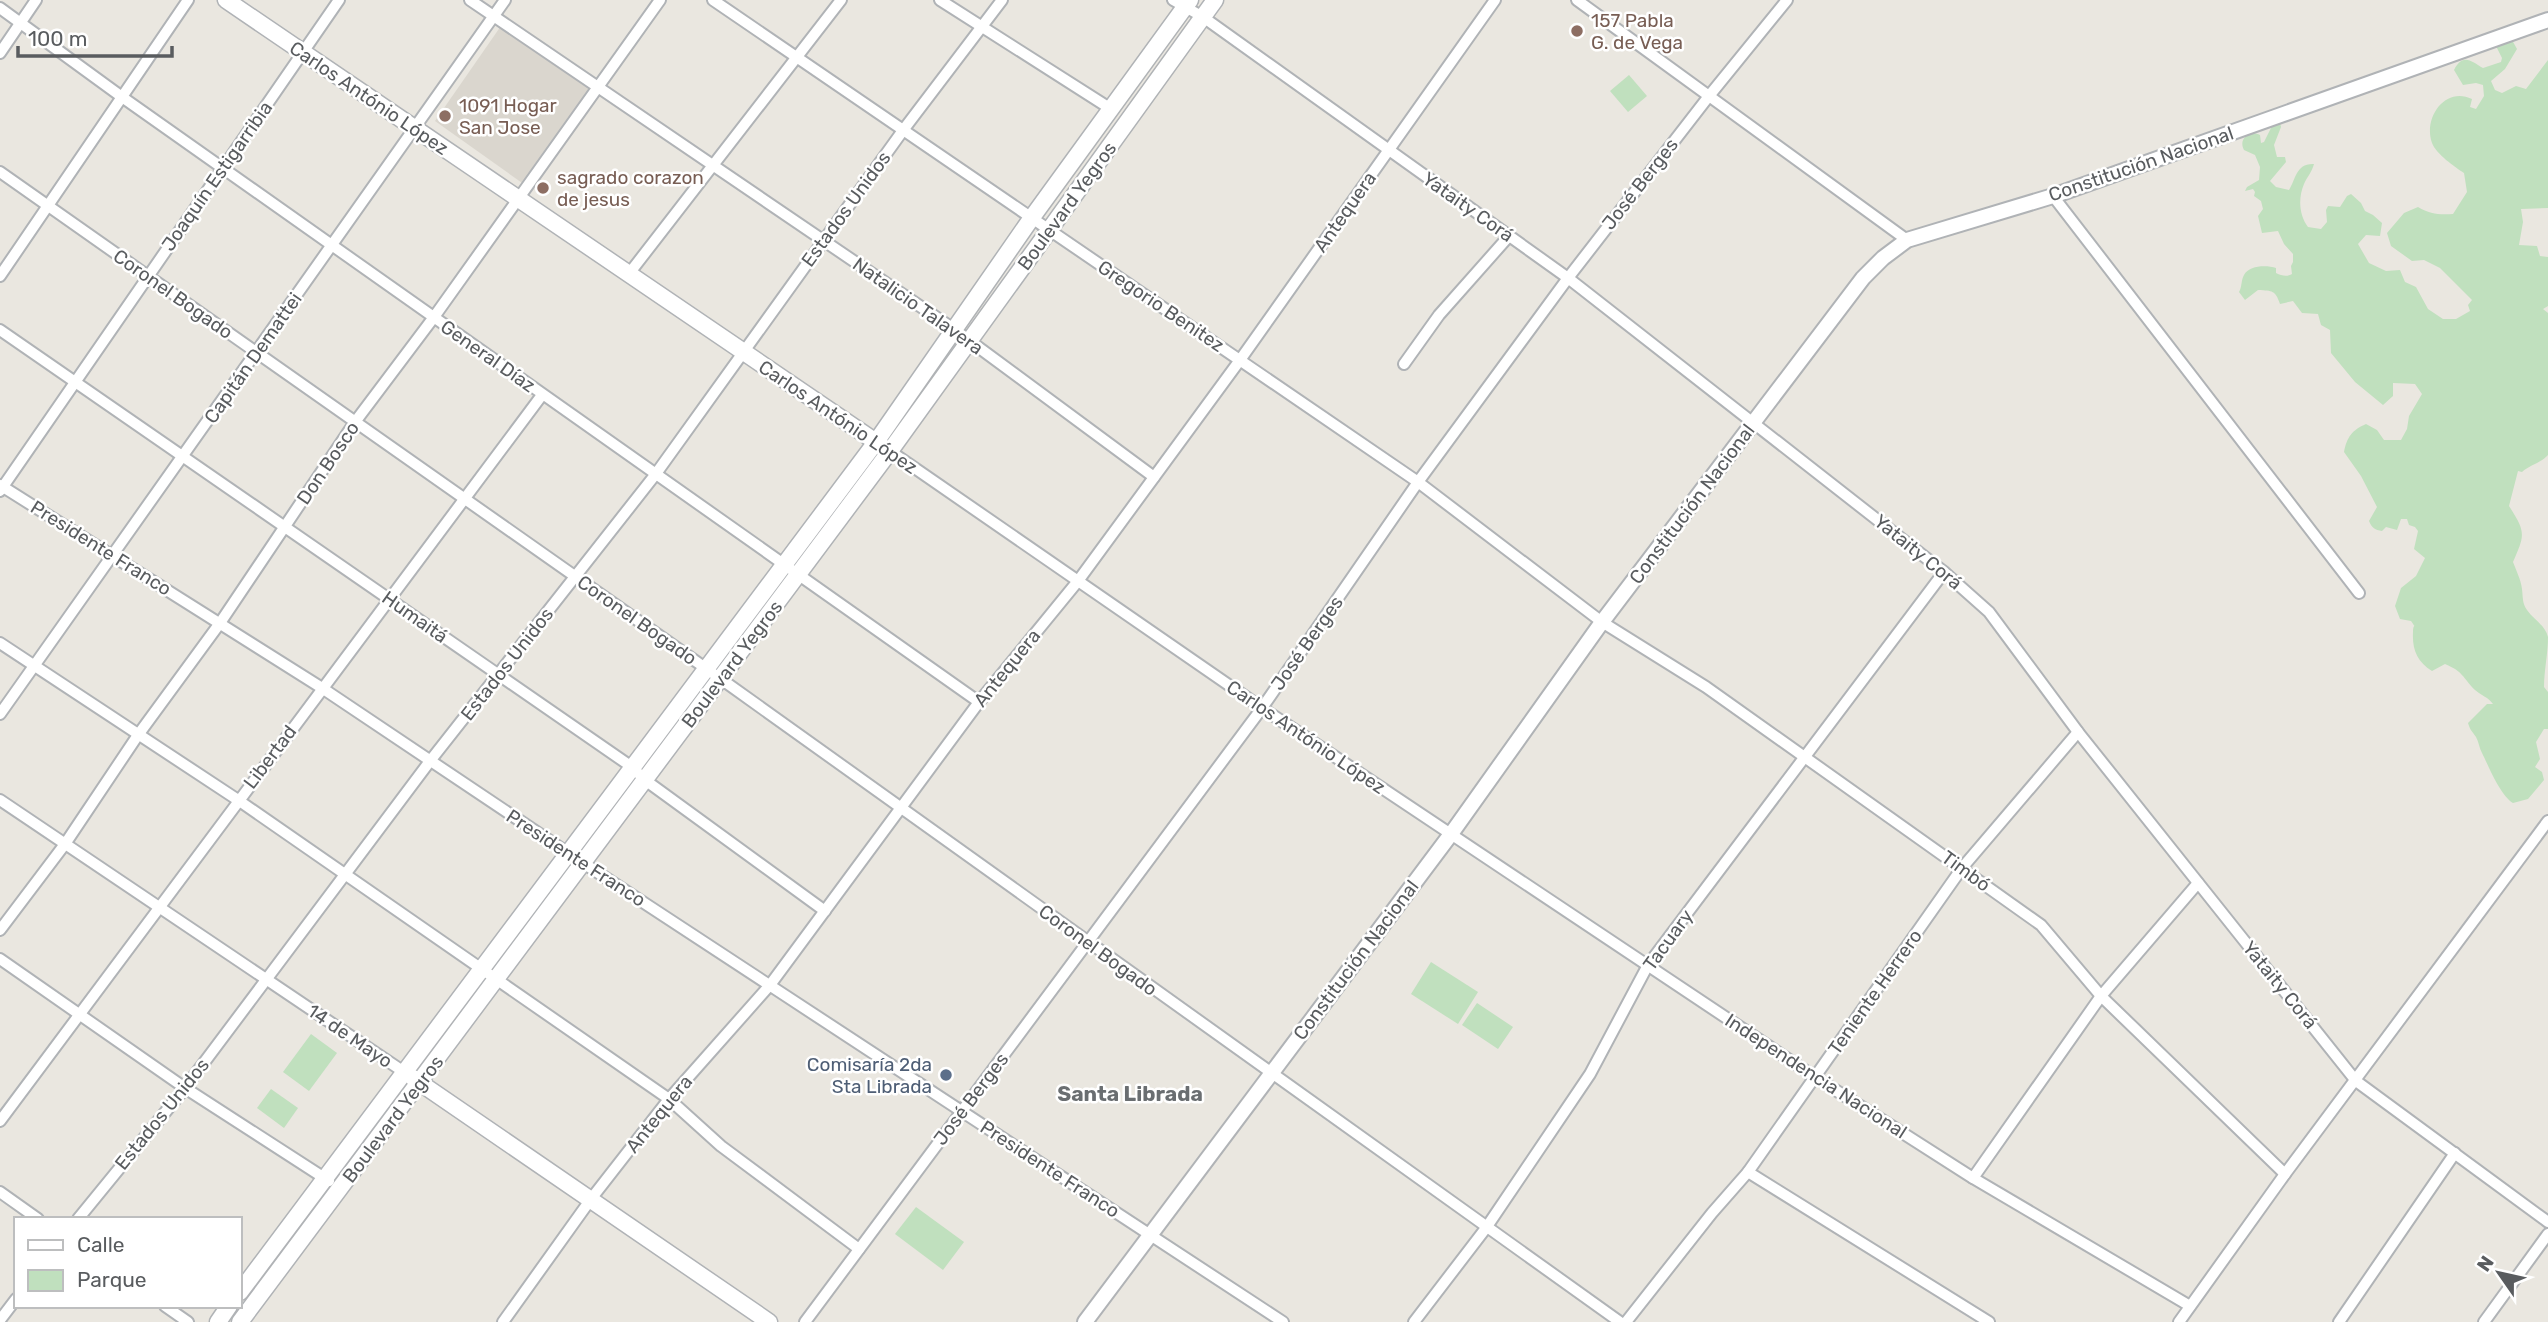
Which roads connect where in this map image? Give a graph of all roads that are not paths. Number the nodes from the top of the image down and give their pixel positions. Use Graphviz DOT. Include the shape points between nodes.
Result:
graph roads {
  1 [pos="36,0"];
  2 [pos="188,0"];
  3 [pos="226,0"];
  4 [pos="339,0"];
  5 [pos="470,0"];
  6 [pos="505,0"];
  7 [pos="660,0"];
  8 [pos="713,0"];
  9 [pos="841,0"];
  10 [pos="940,0"];
  11 [pos="1002,0"];
  12 [pos="1215,0"];
  13 [pos="1495,0"];
  14 [pos="1577,0"];
  15 [pos="1787,0"];
  16 [pos="1182,3"];
  17 [pos="0,8"];
  18 [pos="493,16"];
  19 [pos="1202,18"];
  20 [pos="2548,20"];
  21 [pos="20,23"];
  22 [pos="981,27"];
  23 [pos="0,53"];
  24 [pos="303,53"];
  25 [pos="797,57"];
  26 [pos="597,87"];
  27 [pos="1709,96"];
  28 [pos="122,97"];
  29 [pos="1111,108"];
  30 [pos="415,129"];
  31 [pos="904,129"];
  32 [pos="1389,150"];
  33 [pos="712,165"];
  34 [pos="223,168"];
  35 [pos="0,172"];
  36 [pos="2053,195"];
  37 [pos="517,199"];
  38 [pos="48,205"];
  39 [pos="1033,216"];
  40 [pos="1050,230"];
  41 [pos="1509,236"];
  42 [pos="1907,240"];
  43 [pos="824,242"];
  44 [pos="332,246"];
  45 [pos="628,275"];
  46 [pos="0,276"];
  47 [pos="148,276"];
  48 [pos="1568,278"];
  49 [pos="433,317"];
  50 [pos="0,330"];
  51 [pos="955,330"];
  52 [pos="970,340"];
  53 [pos="742,352"];
  54 [pos="256,353"];
  55 [pos="1240,360"];
  56 [pos="1405,364"];
  57 [pos="75,382"];
  58 [pos="542,395"];
  59 [pos="355,422"];
  60 [pos="1754,422"];
  61 [pos="876,442"];
  62 [pos="890,452"];
  63 [pos="182,457"];
  64 [pos="655,475"];
  65 [pos="1154,477"];
  66 [pos="1418,482"];
  67 [pos="1,488"];
  68 [pos="465,497"];
  69 [pos="284,527"];
  70 [pos="113,555"];
  71 [pos="783,565"];
  72 [pos="1944,572"];
  73 [pos="798,575"];
  74 [pos="576,577"];
  75 [pos="1078,581"];
  76 [pos="2359,593"];
  77 [pos="389,599"];
  78 [pos="1602,622"];
  79 [pos="220,623"];
  80 [pos="0,643"];
  81 [pos="34,667"];
  82 [pos="706,668"];
  83 [pos="498,674"];
  84 [pos="721,678"];
  85 [pos="322,688"];
  86 [pos="979,702"];
  87 [pos="1262,708"];
  88 [pos="0,715"];
  89 [pos="2078,732"];
  90 [pos="138,735"];
  91 [pos="1806,757"];
  92 [pos="430,761"];
  93 [pos="632,767"];
  94 [pos="645,780"];
  95 [pos="0,800"];
  96 [pos="238,800"];
  97 [pos="901,808"];
  98 [pos="2548,821"];
  99 [pos="1451,834"];
  100 [pos="65,844"];
  101 [pos="568,853"];
  102 [pos="584,863"];
  103 [pos="1962,868"];
  104 [pos="345,874"];
  105 [pos="2198,883"];
  106 [pos="159,908"];
  107 [pos="825,911"];
  108 [pos="0,930"];
  109 [pos="1088,942"];
  110 [pos="0,959"];
  111 [pos="1648,965"];
  112 [pos="482,969"];
  113 [pos="497,979"];
  114 [pos="266,980"];
  115 [pos="770,985"];
  116 [pos="2101,996"];
  117 [pos="80,1013"];
  118 [pos="404,1072"];
  119 [pos="1271,1074"];
  120 [pos="1815,1077"];
  121 [pos="2356,1081"];
  122 [pos="420,1082"];
  123 [pos="185,1087"];
  124 [pos="669,1099"];
  125 [pos="962,1111"];
  126 [pos="0,1121"];
  127 [pos="2455,1153"];
  128 [pos="1748,1172"];
  129 [pos="2285,1174"];
  130 [pos="325,1178"];
  131 [pos="1973,1178"];
  132 [pos="341,1189"];
  133 [pos="0,1192"];
  134 [pos="592,1199"];
  135 [pos="35,1217"];
  136 [pos="80,1217"];
  137 [pos="2548,1222"];
  138 [pos="1486,1228"];
  139 [pos="2548,1234"];
  140 [pos="1150,1235"];
  141 [pos="859,1249"];
  142 [pos="242,1289"];
  143 [pos="14,1302"];
  144 [pos="2190,1306"];
  145 [pos="168,1308"];
  146 [pos="0,1320"];
  147 [pos="188,1322"];
  148 [pos="240,1322"];
  149 [pos="503,1322"];
  150 [pos="769,1322"];
  151 [pos="805,1322"];
  152 [pos="1085,1322"];
  153 [pos="1283,1322"];
  154 [pos="1414,1322"];
  155 [pos="1620,1322"];
  156 [pos="1626,1322"];
  157 [pos="1989,1322"];
  158 [pos="2179,1322"];
  159 [pos="2339,1322"];
  160 [pos="2484,1322"];
  1 -- 21 [label="street"];
  2 -- 28 [label="street"];
  3 -- 24 [label="main road, Carlos António López"];
  4 -- 24 [label="street, Joaquín Estigarribia"];
  5 -- 18 [label="street, Natalicio Talavera"];
  6 -- 18 [label="street, Capitán Demattei"];
  7 -- 26 [label="street, Don Bosco"];
  8 -- 25 [label="street, Gregorio Benitez"];
  9 -- 25 [label="street"];
  10 -- 22 [label="street"];
  11 -- 22 [label="street, Estados Unidos"];
  12 -- 19 [label="main road, Boulevard Yegros"];
  13 -- 32 [label="street, Antequera"];
  14 -- 27 [label="street"];
  15 -- 27 [label="street, José Berges"];
  16 -- 19 [label="street, Yataity Corá"];
  16 -- 29 [label="main road, Boulevard Yegros"];
  17 -- 21 [label="street, General Díaz"];
  18 -- 26 [label="street, Natalicio Talavera"];
  18 -- 30 [label="street, Capitán Demattei"];
  19 -- 32 [label="street, Yataity Corá"];
  19 -- 40 [label="main road, Boulevard Yegros"];
  20 -- 36 [label="street, Constitución Nacional"];
  21 -- 23 [label="street"];
  21 -- 28 [label="street, General Díaz"];
  22 -- 29 [label="street"];
  22 -- 31 [label="street, Estados Unidos"];
  24 -- 30 [label="main road, Carlos António López"];
  24 -- 34 [label="street, Joaquín Estigarribia"];
  25 -- 31 [label="street, Gregorio Benitez"];
  25 -- 33 [label="street"];
  26 -- 33 [label="street, Natalicio Talavera"];
  26 -- 37 [label="street, Don Bosco"];
  27 -- 42 [label="street"];
  27 -- 48 [label="street, José Berges"];
  28 -- 34 [label="street, General Díaz"];
  28 -- 38 [label="street"];
  29 -- 39 [label="main road, Boulevard Yegros"];
  30 -- 37 [label="main road, Carlos António López"];
  30 -- 44 [label="street, Capitán Demattei"];
  31 -- 39 [label="street, Gregorio Benitez"];
  31 -- 43 [label="street, Estados Unidos"];
  32 -- 41 [label="street, Yataity Corá"];
  32 -- 55 [label="street, Antequera"];
  33 -- 43 [label="street, Natalicio Talavera"];
  33 -- 45 [label="street"];
  34 -- 44 [label="street, General Díaz"];
  34 -- 47 [label="street, Joaquín Estigarribia"];
  35 -- 38 [label="street, Coronel Bogado"];
  36 -- 42 [label="street, Constitución Nacional"];
  36 -- 76 [label="street"];
  37 -- 45 [label="main road, Carlos António López"];
  37 -- 49 [label="street, Don Bosco"];
  38 -- 46 [label="street"];
  38 -- 47 [label="street, Coronel Bogado"];
  39 -- 40 [label="street, Gregorio Benitez"];
  39 -- 51 [label="main road, Boulevard Yegros"];
  40 -- 52 [label="main road, Boulevard Yegros"];
  40 -- 55 [label="street, Gregorio Benitez"];
  41 -- 48 [label="street, Yataity Corá"];
  41 -- 56 [label="street" via="1439,315"];
  42 -- 60 [label="street, Constitución Nacional" via="1863,278"];
  43 -- 51 [label="street, Natalicio Talavera"];
  43 -- 53 [label="street, Estados Unidos"];
  44 -- 49 [label="street, General Díaz"];
  44 -- 54 [label="street, Capitán Demattei"];
  45 -- 53 [label="main road, Carlos António López"];
  47 -- 54 [label="street, Coronel Bogado"];
  47 -- 57 [label="street, Joaquín Estigarribia"];
  48 -- 60 [label="street, Yataity Corá"];
  48 -- 66 [label="street, José Berges"];
  49 -- 58 [label="street, General Díaz"];
  49 -- 59 [label="street, Don Bosco"];
  50 -- 57 [label="street, Humaitá"];
  51 -- 52 [label="street, Natalicio Talavera"];
  51 -- 61 [label="main road, Boulevard Yegros"];
  52 -- 62 [label="main road, Boulevard Yegros"];
  52 -- 65 [label="street, Natalicio Talavera"];
  53 -- 61 [label="main road, Carlos António López"];
  53 -- 64 [label="street, Estados Unidos"];
  54 -- 59 [label="street, Coronel Bogado"];
  54 -- 63 [label="street, Capitán Demattei"];
  55 -- 65 [label="street, Antequera"];
  55 -- 66 [label="street, Gregorio Benitez"];
  57 -- 63 [label="street, Humaitá"];
  57 -- 67 [label="street, Joaquín Estigarribia"];
  58 -- 64 [label="street, General Díaz"];
  58 -- 68 [label="street, Libertad"];
  59 -- 68 [label="street, Coronel Bogado"];
  59 -- 69 [label="street, Don Bosco"];
  60 -- 72 [label="street, Yataity Corá"];
  60 -- 78 [label="street, Constitución Nacional"];
  61 -- 62 [label="main road, Carlos António López"];
  61 -- 71 [label="main road, Boulevard Yegros"];
  62 -- 73 [label="main road, Boulevard Yegros"];
  62 -- 75 [label="street, Carlos António López"];
  63 -- 69 [label="street, Humaitá"];
  63 -- 70 [label="street, Capitán Demattei"];
  64 -- 71 [label="street, General Díaz"];
  64 -- 74 [label="street, Estados Unidos"];
  65 -- 75 [label="street, Antequera"];
  66 -- 78 [label="street, Gregorio Benitez"];
  66 -- 87 [label="street, José Berges"];
  67 -- 70 [label="street, Presidente Franco"];
  68 -- 74 [label="street, Coronel Bogado"];
  68 -- 77 [label="street, Libertad"];
  69 -- 77 [label="street, Humaitá"];
  69 -- 79 [label="street, Don Bosco"];
  70 -- 79 [label="street, Presidente Franco"];
  70 -- 81 [label="street, Capitán Demattei"];
  71 -- 73 [label="street, General Díaz"];
  71 -- 82 [label="main road, Boulevard Yegros"];
  72 -- 89 [label="street, Yataity Corá" via="1989,612"];
  72 -- 91 [label="street, Tacuary"];
  73 -- 84 [label="main road, Boulevard Yegros"];
  73 -- 86 [label="street, General Díaz"];
  74 -- 82 [label="street, Coronel Bogado"];
  74 -- 83 [label="street, Estados Unidos"];
  75 -- 86 [label="street, Antequera"];
  75 -- 87 [label="street, Carlos António López"];
  77 -- 83 [label="street, Humaitá"];
  77 -- 85 [label="street, Libertad"];
  78 -- 91 [label="street, Timbó"];
  78 -- 99 [label="street, Constitución Nacional"];
  79 -- 85 [label="street, Presidente Franco"];
  79 -- 90 [label="street, Don Bosco"];
  80 -- 81 [label="street"];
  81 -- 88 [label="street, Capitán Demattei"];
  81 -- 90 [label="street"];
  82 -- 84 [label="street, Coronel Bogado"];
  82 -- 93 [label="main road, Boulevard Yegros"];
  83 -- 92 [label="street, Estados Unidos"];
  83 -- 93 [label="street, Humaitá"];
  84 -- 94 [label="main road, Boulevard Yegros"];
  84 -- 97 [label="street, Coronel Bogado"];
  85 -- 92 [label="street, Presidente Franco"];
  85 -- 96 [label="street, Libertad"];
  86 -- 97 [label="street, Antequera"];
  87 -- 99 [label="street, Carlos António López"];
  87 -- 109 [label="street, José Berges"];
  89 -- 103 [label="street, Teniente Herrero"];
  89 -- 105 [label="street, Yataity Corá"];
  90 -- 96 [label="street"];
  90 -- 100 [label="street, Don Bosco"];
  91 -- 103 [label="street, Timbó"];
  91 -- 111 [label="street, Tacuary"];
  92 -- 101 [label="street, Presidente Franco"];
  92 -- 104 [label="street, Estados Unidos"];
  93 -- 94 [label="street, Humaitá"];
  93 -- 101 [label="main road, Boulevard Yegros"];
  94 -- 102 [label="main road, Boulevard Yegros"];
  94 -- 107 [label="street, Humaitá"];
  95 -- 100 [label="street, 14 de Mayo"];
  96 -- 104 [label="street"];
  96 -- 106 [label="street, Libertad"];
  97 -- 107 [label="street, Antequera"];
  97 -- 109 [label="street, Coronel Bogado"];
  98 -- 121 [label="street"];
  99 -- 111 [label="street, Independencia Nacional"];
  99 -- 119 [label="street, Constitución Nacional"];
  100 -- 106 [label="street, 14 de Mayo"];
  100 -- 108 [label="street, Don Bosco"];
  101 -- 102 [label="street, Presidente Franco"];
  101 -- 112 [label="main road, Boulevard Yegros"];
  102 -- 113 [label="main road, Boulevard Yegros"];
  102 -- 115 [label="street, Presidente Franco"];
  103 -- 116 [label="street, Timbó" via="2041,925"];
  103 -- 120 [label="street, Teniente Herrero"];
  104 -- 112 [label="street"];
  104 -- 114 [label="street, Estados Unidos"];
  105 -- 116 [label="street"];
  105 -- 121 [label="street, Yataity Corá"];
  106 -- 114 [label="street, 14 de Mayo"];
  106 -- 117 [label="street, Libertad"];
  107 -- 115 [label="street, Antequera"];
  109 -- 119 [label="street, Coronel Bogado"];
  109 -- 125 [label="street, José Berges"];
  110 -- 117 [label="street"];
  111 -- 120 [label="street, Independencia Nacional"];
  111 -- 138 [label="street, Tacuary" via="1590,1074"];
  112 -- 113 [label="street"];
  112 -- 118 [label="main road, Boulevard Yegros"];
  113 -- 122 [label="main road, Boulevard Yegros"];
  113 -- 124 [label="street"];
  114 -- 118 [label="street, 14 de Mayo"];
  114 -- 123 [label="street, Estados Unidos"];
  115 -- 124 [label="street, Antequera"];
  115 -- 125 [label="street, Presidente Franco"];
  116 -- 129 [label="street, Timbó"];
  116 -- 131 [label="street"];
  117 -- 123 [label="street"];
  117 -- 126 [label="street, Libertad"];
  118 -- 122 [label="main road, 14 de Mayo"];
  118 -- 130 [label="main road, Boulevard Yegros"];
  119 -- 138 [label="street, Coronel Bogado"];
  119 -- 140 [label="street, Constitución Nacional"];
  120 -- 128 [label="street, Teniente Herrero"];
  120 -- 131 [label="street, Independencia Nacional"];
  121 -- 127 [label="street, Yataity Corá"];
  121 -- 129 [label="street"];
  122 -- 132 [label="main road, Boulevard Yegros"];
  122 -- 134 [label="main road, 14 de Mayo"];
  123 -- 130 [label="street"];
  123 -- 136 [label="street, Estados Unidos"];
  124 -- 134 [label="street, Antequera"];
  124 -- 141 [label="street" via="721,1146"];
  125 -- 140 [label="street, Presidente Franco"];
  125 -- 141 [label="street, José Berges"];
  127 -- 137 [label="street, Yataity Corá"];
  127 -- 159 [label="street"];
  128 -- 156 [label="street, Teniente Herrero"];
  128 -- 157 [label="street"];
  129 -- 144 [label="street"];
  130 -- 132 [label="street"];
  130 -- 142 [label="main road, Boulevard Yegros"];
  131 -- 144 [label="street, Independencia Nacional"];
  132 -- 148 [label="main road, Boulevard Yegros"];
  133 -- 135 [label="street"];
  134 -- 149 [label="street, Antequera"];
  134 -- 150 [label="main road, 14 de Mayo"];
  138 -- 154 [label="street, Tacuary"];
  138 -- 155 [label="street, Coronel Bogado"];
  139 -- 160 [label="street"];
  140 -- 152 [label="street, Constitución Nacional"];
  140 -- 153 [label="street, Presidente Franco"];
  141 -- 151 [label="street, José Berges"];
  143 -- 146 [label="street"];
  144 -- 158 [label="street"];
  145 -- 147 [label="street"];
}
